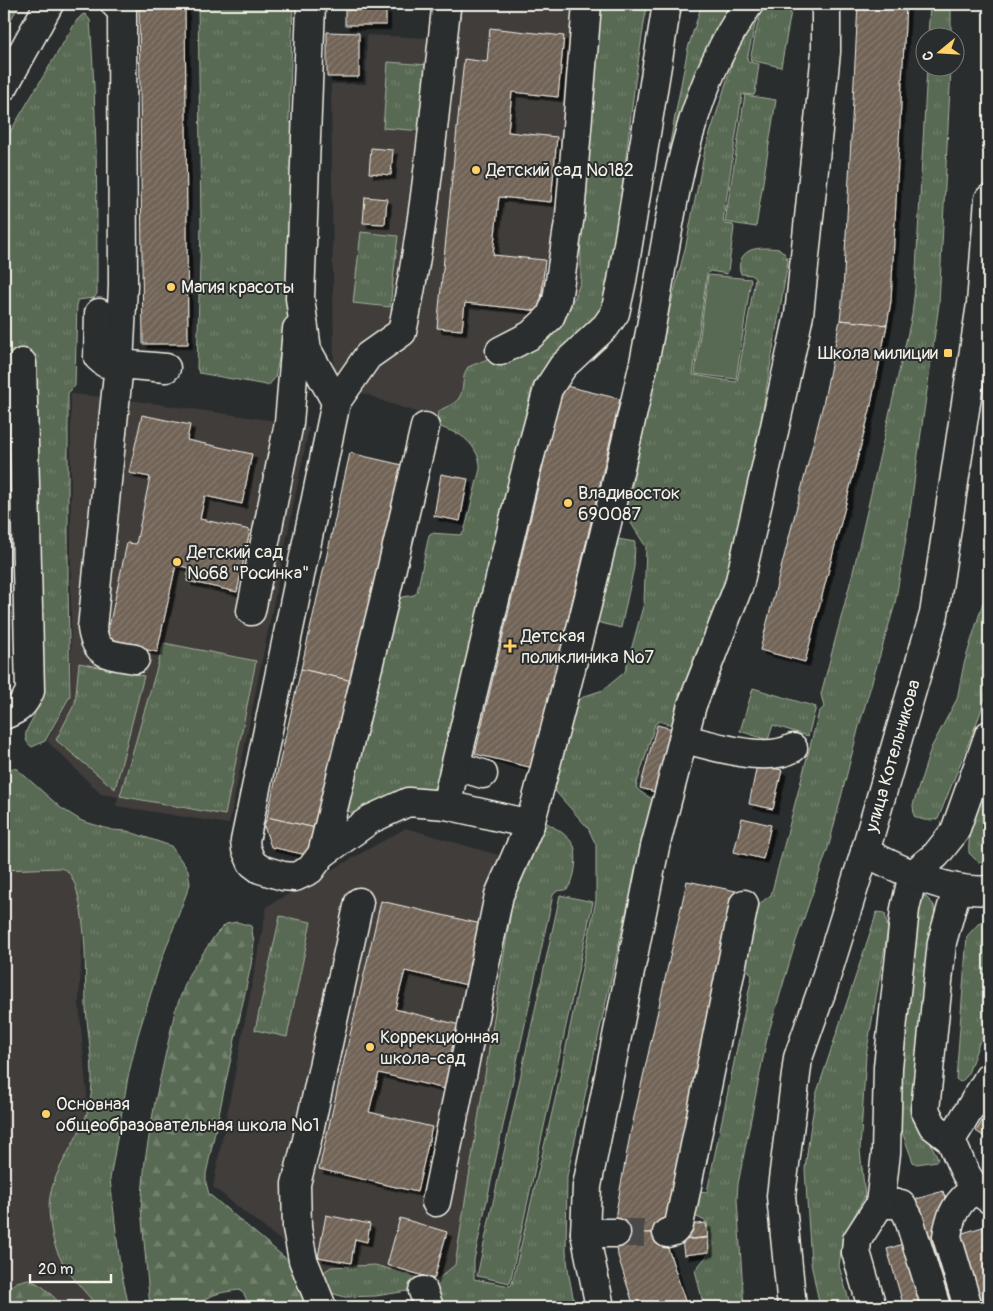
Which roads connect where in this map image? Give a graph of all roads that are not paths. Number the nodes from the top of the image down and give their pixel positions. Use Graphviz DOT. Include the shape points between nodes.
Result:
graph roads {
  1 [pos="49,4"];
  2 [pos="115,4"];
  3 [pos="311,4"];
  4 [pos="587,4"];
  5 [pos="667,4"];
  6 [pos="749,4"];
  7 [pos="826,4"];
  8 [pos="446,9"];
  9 [pos="4,86"];
  10 [pos="989,198"];
  11 [pos="300,298"];
  12 [pos="985,303"];
  13 [pos="99,313"];
  14 [pos="500,351"];
  15 [pos="22,363"];
  16 [pos="118,364"];
  17 [pos="166,368"];
  18 [pos="336,402"];
  19 [pos="425,426"];
  20 [pos="251,611"];
  21 [pos="135,659"];
  22 [pos="4,715"];
  23 [pos="989,735"];
  24 [pos="683,739"];
  25 [pos="793,748"];
  26 [pos="456,766"];
  27 [pos="483,774"];
  28 [pos="446,805"];
  29 [pos="530,824"];
  30 [pos="865,852"];
  31 [pos="322,854"];
  32 [pos="913,874"];
  33 [pos="957,889"];
  34 [pos="989,890"];
  35 [pos="359,902"];
  36 [pos="744,904"];
  37 [pos="989,1076"];
  38 [pos="951,1140"];
  39 [pos="982,1194"];
  40 [pos="436,1202"];
  41 [pos="880,1204"];
  42 [pos="585,1233"];
  43 [pos="616,1233"];
  44 [pos="667,1233"];
  45 [pos="322,1307"];
  46 [pos="600,1307"];
  47 [pos="792,1307"];
  48 [pos="872,1307"];
  49 [pos="936,1307"];
  50 [pos="968,1307"];
  1 -- 9 [label="main road"];
  2 -- 16 [label="main road" via="122,11 123,286"];
  3 -- 11 [label="main road"];
  4 -- 14 [label="main road" via="570,215 557,300 550,318 531,336"];
  5 -- 26 [label="main road" via="615,314 564,366 548,388"];
  6 -- 29 [label="main road" via="732,27 713,63 685,150 644,364"];
  7 -- 24 [label="main road" via="826,52 799,315 739,585 692,705"];
  8 -- 18 [label="main road" via="425,191 402,332 368,356"];
  10 -- 12 [label="main road, улица Котельникова"];
  11 -- 18 [label="main road" via="306,350"];
  11 -- 20 [label="main road" via="289,423"];
  12 -- 30 [label="main road, улица Котельникова" via="934,614"];
  13 -- 16 [label="main road" via="98,357 105,363"];
  15 -- 22 [label="main road" via="30,690 25,703"];
  16 -- 17 [label="main road"];
  16 -- 21 [label="main road" via="92,628 94,642 100,650"];
  18 -- 31 [label="main road" via="245,841 252,863 283,876 295,877 310,870"];
  19 -- 31 [label="main road"];
  23 -- 32 [label="main road" via="955,831 936,855"];
  24 -- 25 [label="main road" via="744,752 772,754"];
  24 -- 42 [label="main road" via="655,847 586,1186"];
  26 -- 27 [label="main road"];
  26 -- 28 [label="main road"];
  28 -- 29 [label="main road"];
  28 -- 31 [label="main road" via="408,802 371,819"];
  29 -- 40 [label="main road" via="499,895"];
  30 -- 32 [label="main road"];
  30 -- 47 [label="main road, улица Котельникова" via="798,1058 781,1196"];
  32 -- 33 [label="main road"];
  32 -- 41 [label="main road" via="905,909 888,1067 886,1152"];
  33 -- 34 [label="main road"];
  33 -- 38 [label="main road" via="942,942 925,1110 933,1126"];
  35 -- 45 [label="main road" via="296,1184 297,1228 303,1260"];
  36 -- 44 [label="main road" via="679,1225"];
  37 -- 38 [label="main road"];
  38 -- 39 [label="main road" via="967,1176"];
  39 -- 50 [label="main road" via="967,1194 957,1206 950,1218 947,1237"];
  41 -- 48 [label="main road" via="857,1240 856,1252"];
  41 -- 49 [label="main road" via="901,1204 908,1216"];
  42 -- 43 [label="main road"];
  42 -- 46 [label="main road"];
}
